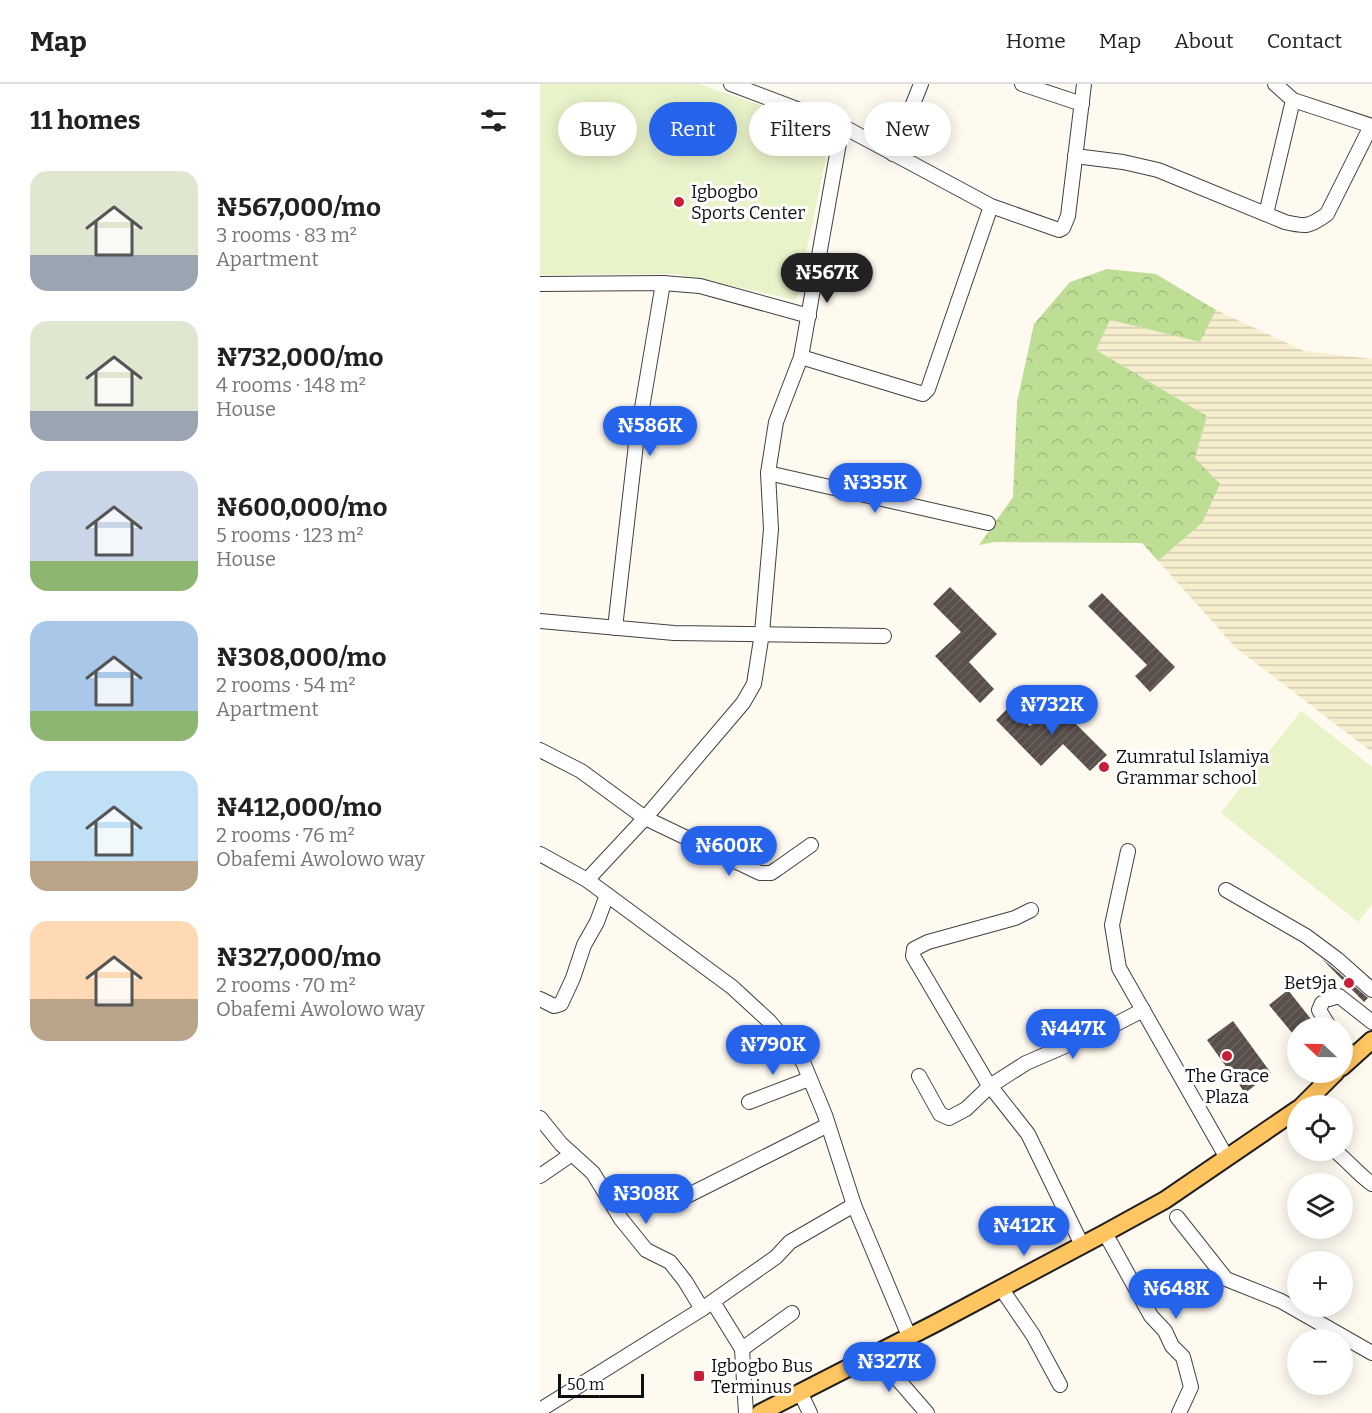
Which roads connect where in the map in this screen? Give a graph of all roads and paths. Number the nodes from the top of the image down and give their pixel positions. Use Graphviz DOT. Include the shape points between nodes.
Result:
graph roads {
  1 [pos="731,84"];
  2 [pos="921,84"];
  3 [pos="1022,84"];
  4 [pos="1084,84"];
  5 [pos="1275,84"];
  6 [pos="757,88"];
  7 [pos="1293,100"];
  8 [pos="788,102"];
  9 [pos="914,102"];
  10 [pos="1082,104"];
  11 [pos="1371,126"];
  12 [pos="837,156"];
  13 [pos="897,156"];
  14 [pos="1076,156"];
  15 [pos="991,206"];
  16 [pos="1266,214"];
  17 [pos="540,284"];
  18 [pos="663,284"];
  19 [pos="809,316"];
  20 [pos="801,357"];
  21 [pos="768,473"];
  22 [pos="988,523"];
  23 [pos="540,621"];
  24 [pos="615,628"];
  25 [pos="762,633"];
  26 [pos="884,636"];
  27 [pos="540,750"];
  28 [pos="645,818"];
  29 [pos="810,845"];
  30 [pos="1128,851"];
  31 [pos="540,854"];
  32 [pos="587,880"];
  33 [pos="1226,890"];
  34 [pos="607,895"];
  35 [pos="1031,910"];
  36 [pos="1372,990"];
  37 [pos="540,999"];
  38 [pos="1143,1010"];
  39 [pos="1324,1017"];
  40 [pos="1372,1022"];
  41 [pos="1372,1040"];
  42 [pos="1353,1052"];
  43 [pos="919,1076"];
  44 [pos="809,1079"];
  45 [pos="1325,1083"];
  46 [pos="990,1086"];
  47 [pos="1314,1095"];
  48 [pos="749,1102"];
  49 [pos="540,1118"];
  50 [pos="1287,1118"];
  51 [pos="828,1125"];
  52 [pos="573,1154"];
  53 [pos="1227,1158"];
  54 [pos="1348,1161"];
  55 [pos="540,1176"];
  56 [pos="1372,1184"];
  57 [pos="675,1202"];
  58 [pos="854,1205"];
  59 [pos="1177,1217"];
  60 [pos="1105,1233"];
  61 [pos="1082,1245"];
  62 [pos="1001,1288"];
  63 [pos="708,1305"];
  64 [pos="792,1314"];
  65 [pos="909,1336"];
  66 [pos="742,1349"];
  67 [pos="875,1353"];
  68 [pos="1372,1353"];
  69 [pos="1060,1385"];
  70 [pos="800,1392"];
  71 [pos="540,1410"];
  72 [pos="746,1413"];
  73 [pos="760,1413"];
  74 [pos="810,1413"];
  75 [pos="927,1413"];
  76 [pos="1179,1413"];
  1 -- 6 [label="street"];
  2 -- 9 [label="street"];
  3 -- 10 [label="street"];
  4 -- 10 [label="street"];
  5 -- 7 [label="street"];
  6 -- 8 [label="street"];
  7 -- 11 [label="street"];
  7 -- 16 [label="street"];
  10 -- 14 [label="street"];
  11 -- 16 [label="street" via="1327,214 1305,227"];
  12 -- 19 [label="street"];
  13 -- 15 [label="street"];
  14 -- 15 [label="street" via="1063,228 1059,230"];
  14 -- 16 [label="street" via="1158,170"];
  15 -- 20 [label="street" via="932,378 923,394"];
  17 -- 18 [label="street"];
  18 -- 19 [label="street" via="700,286"];
  18 -- 24 [label="street" via="636,444"];
  19 -- 20 [label="street"];
  20 -- 21 [label="street" via="776,422"];
  21 -- 22 [label="street"];
  21 -- 25 [label="street" via="771,529"];
  23 -- 24 [label="street"];
  24 -- 25 [label="street"];
  25 -- 26 [label="street"];
  25 -- 28 [label="street" via="749,695"];
  27 -- 28 [label="street" via="581,771"];
  28 -- 29 [label="street" via="760,873 771,873"];
  28 -- 32 [label="street"];
  30 -- 38 [label="street" via="1112,925 1119,968"];
  31 -- 32 [label="street"];
  32 -- 34 [label="street"];
  33 -- 36 [label="street" via="1306,936"];
  34 -- 37 [label="street" via="561,1004 554,1006"];
  34 -- 44 [label="street" via="732,987 770,1022 803,1062"];
  35 -- 46 [label="street" via="928,942 912,956"];
  38 -- 46 [label="street" via="1026,1063"];
  38 -- 53 [label="street"];
  39 -- 40 [label="street" via="1320,1010 1326,1001 1339,996"];
  41 -- 42 [label="main road"];
  43 -- 46 [label="street" via="940,1114 949,1118 966,1109"];
  44 -- 48 [label="street"];
  44 -- 51 [label="street"];
  45 -- 47 [label="main road"];
  46 -- 61 [label="street" via="1028,1134"];
  49 -- 52 [label="street"];
  50 -- 53 [label="main road"];
  51 -- 57 [label="street"];
  51 -- 58 [label="street"];
  52 -- 55 [label="street"];
  52 -- 63 [label="street" via="593,1173 621,1219 646,1250 670,1262"];
  53 -- 60 [label="main road" via="1165,1200"];
  54 -- 56 [label="street"];
  58 -- 63 [label="street" via="790,1242 776,1257"];
  58 -- 65 [label="street"];
  59 -- 68 [label="street" via="1226,1279 1281,1301"];
  60 -- 61 [label="main road"];
  60 -- 76 [label="street" via="1151,1316 1183,1357 1191,1387"];
  61 -- 62 [label="main road"];
  62 -- 65 [label="main road"];
  62 -- 69 [label="street"];
  63 -- 66 [label="street"];
  63 -- 71 [label="street"];
  64 -- 66 [label="street"];
  65 -- 67 [label="main road"];
  66 -- 72 [label="street"];
  67 -- 70 [label="main road"];
  67 -- 75 [label="street"];
  70 -- 73 [label="main road"];
  70 -- 74 [label="street"];
}
